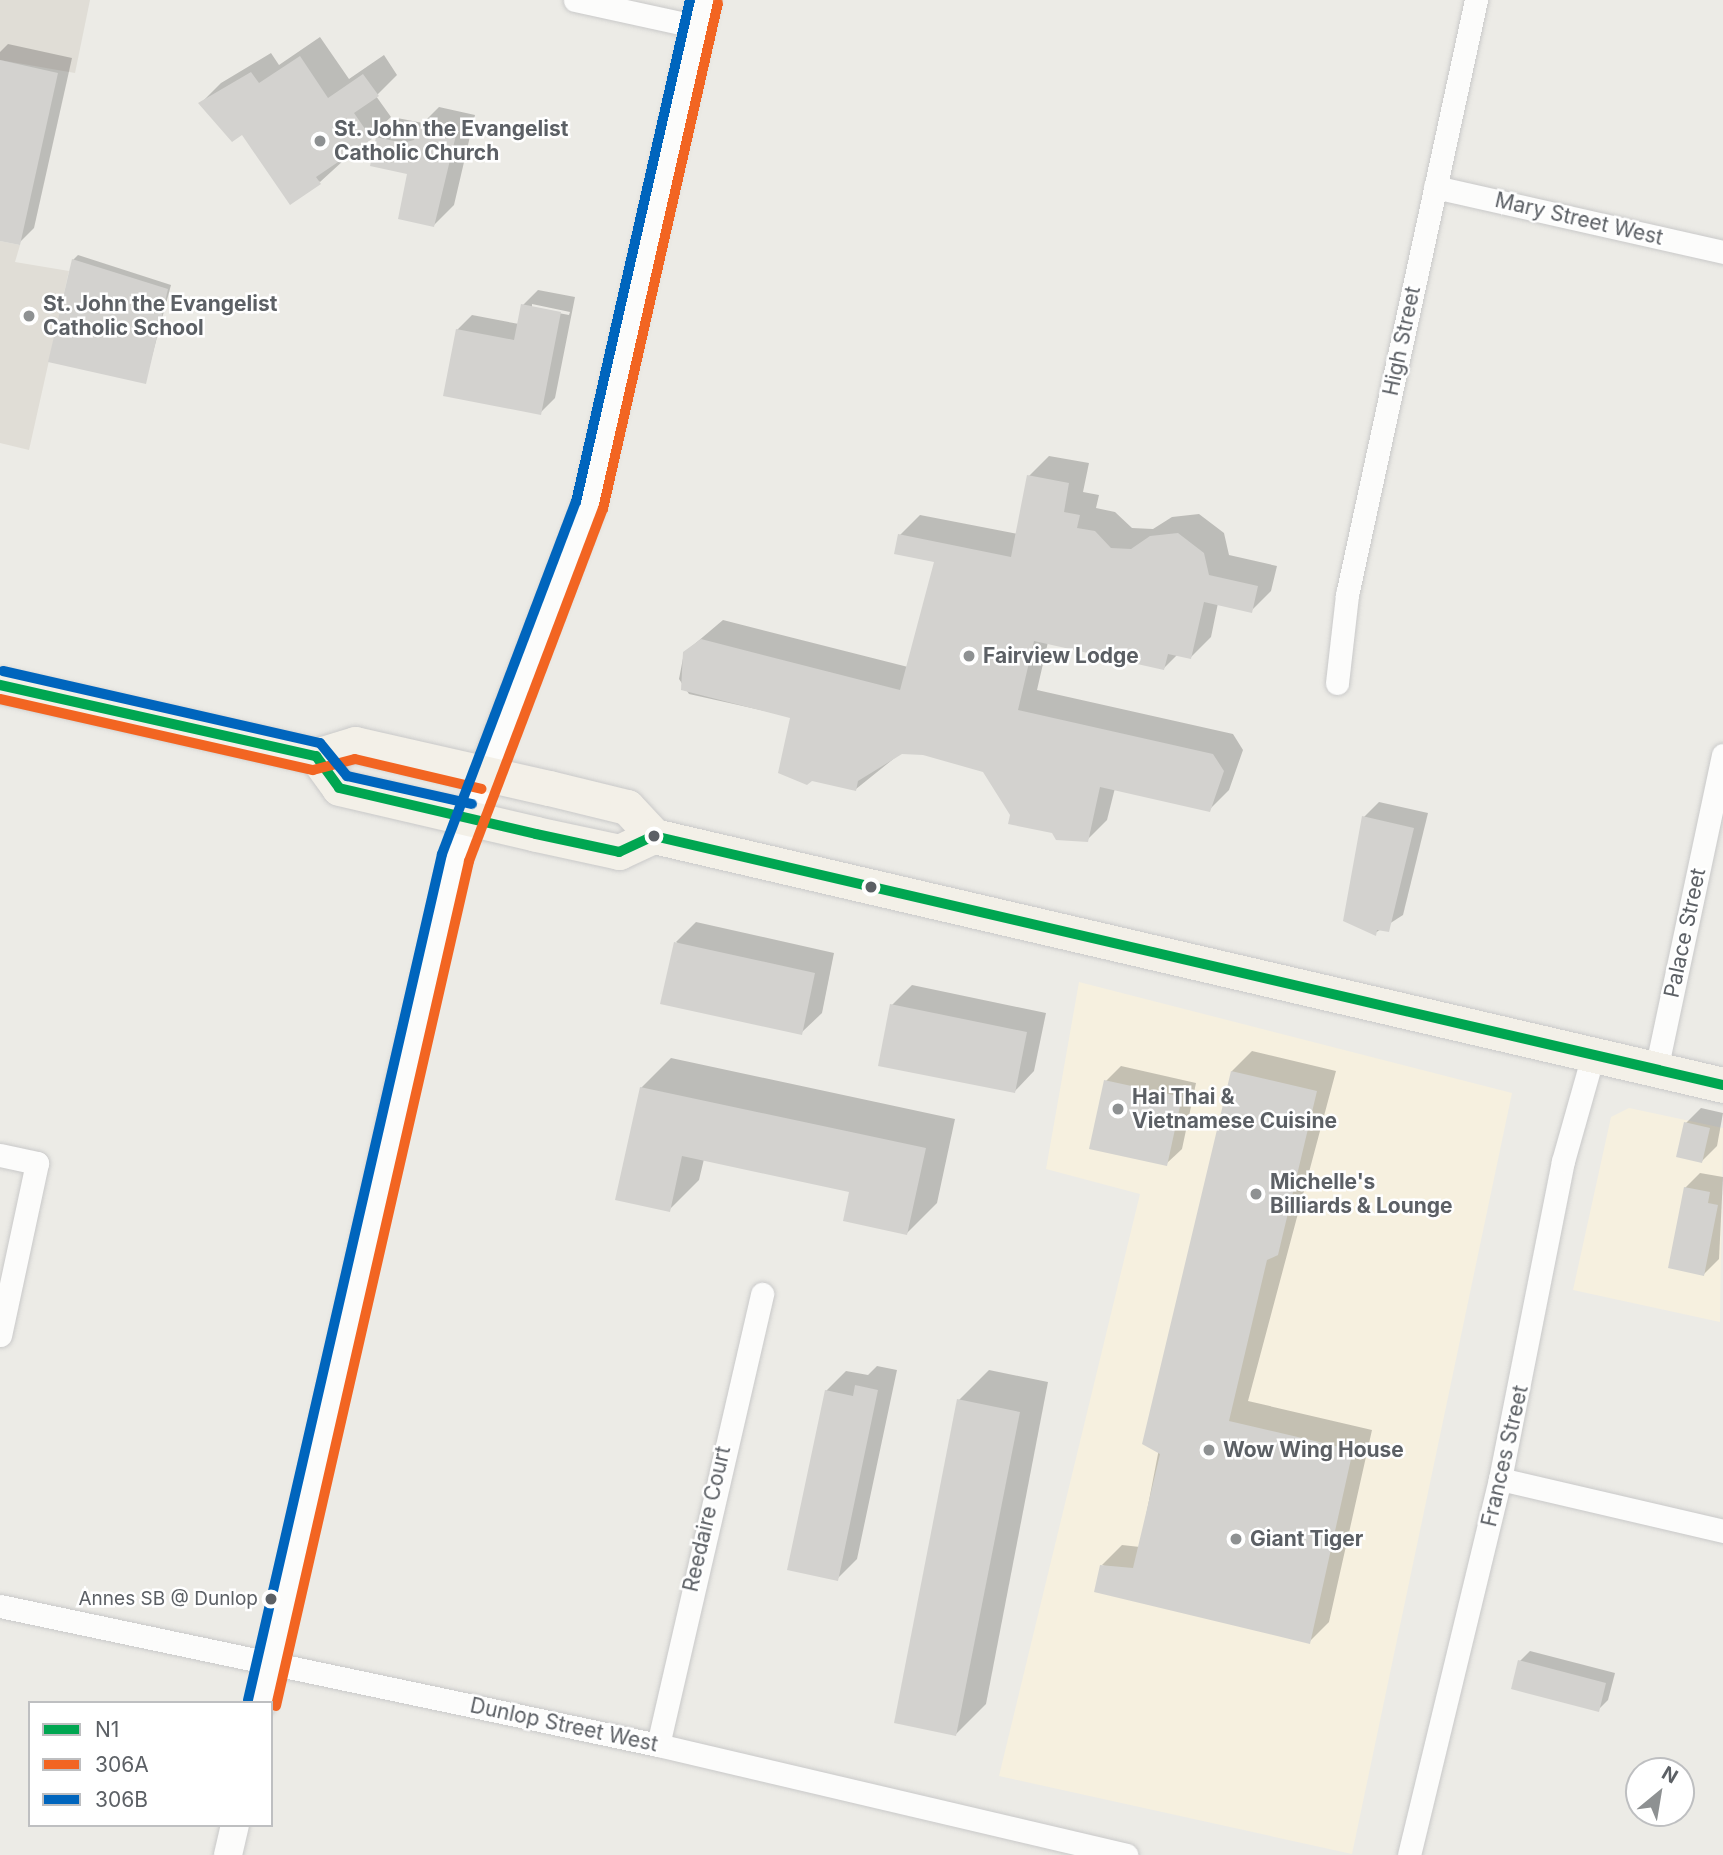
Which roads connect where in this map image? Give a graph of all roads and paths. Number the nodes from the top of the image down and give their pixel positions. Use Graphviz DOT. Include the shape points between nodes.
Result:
graph roads {
  1 [pos="575,0"];
  2 [pos="1476,0"];
  3 [pos="701,13"];
  4 [pos="1435,187"];
  5 [pos="1723,252"];
  6 [pos="1337,683"];
  7 [pos="0,685"];
  8 [pos="1723,755"];
  9 [pos="316,756"];
  10 [pos="485,775"];
  11 [pos="469,818"];
  12 [pos="654,836"];
  13 [pos="1593,1055"];
  14 [pos="1656,1070"];
  15 [pos="1723,1085"];
  16 [pos="0,1155"];
  17 [pos="762,1294"];
  18 [pos="0,1335"];
  19 [pos="1500,1479"];
  20 [pos="1723,1531"];
  21 [pos="0,1606"];
  22 [pos="272,1661"];
  23 [pos="262,1701"];
  24 [pos="658,1745"];
  25 [pos="235,1827"];
  26 [pos="228,1855"];
  27 [pos="1126,1855"];
  28 [pos="1409,1855"];
  1 -- 3 [label="street"];
  2 -- 4 [label="street, High Street"];
  3 -- 10 [label="main road" via="589,506"];
  4 -- 5 [label="street, Mary Street West"];
  4 -- 6 [label="street, High Street" via="1347,595"];
  7 -- 9 [label="main road"];
  8 -- 14 [label="street, Palace Street"];
  9 -- 10 [label="main road" via="355,744"];
  9 -- 11 [label="main road" via="339,788"];
  10 -- 11 [label="street"];
  10 -- 12 [label="main road" via="627,807"];
  11 -- 12 [label="main road" via="619,852"];
  11 -- 22 [label="street" via="398,1093"];
  12 -- 13 [label="main road"];
  13 -- 14 [label="main road"];
  13 -- 19 [label="street, Frances Street" via="1563,1161"];
  14 -- 15 [label="main road"];
  16 -- 18 [label="street" via="37,1163"];
  17 -- 24 [label="street, Reedaire Court"];
  19 -- 20 [label="street"];
  19 -- 28 [label="street, Frances Street"];
  21 -- 22 [label="street, Dunlop Street West"];
  22 -- 23 [label="street"];
  22 -- 24 [label="street, Dunlop Street West"];
  24 -- 27 [label="street, Dunlop Street West"];
  25 -- 26 [label="street"];
}
